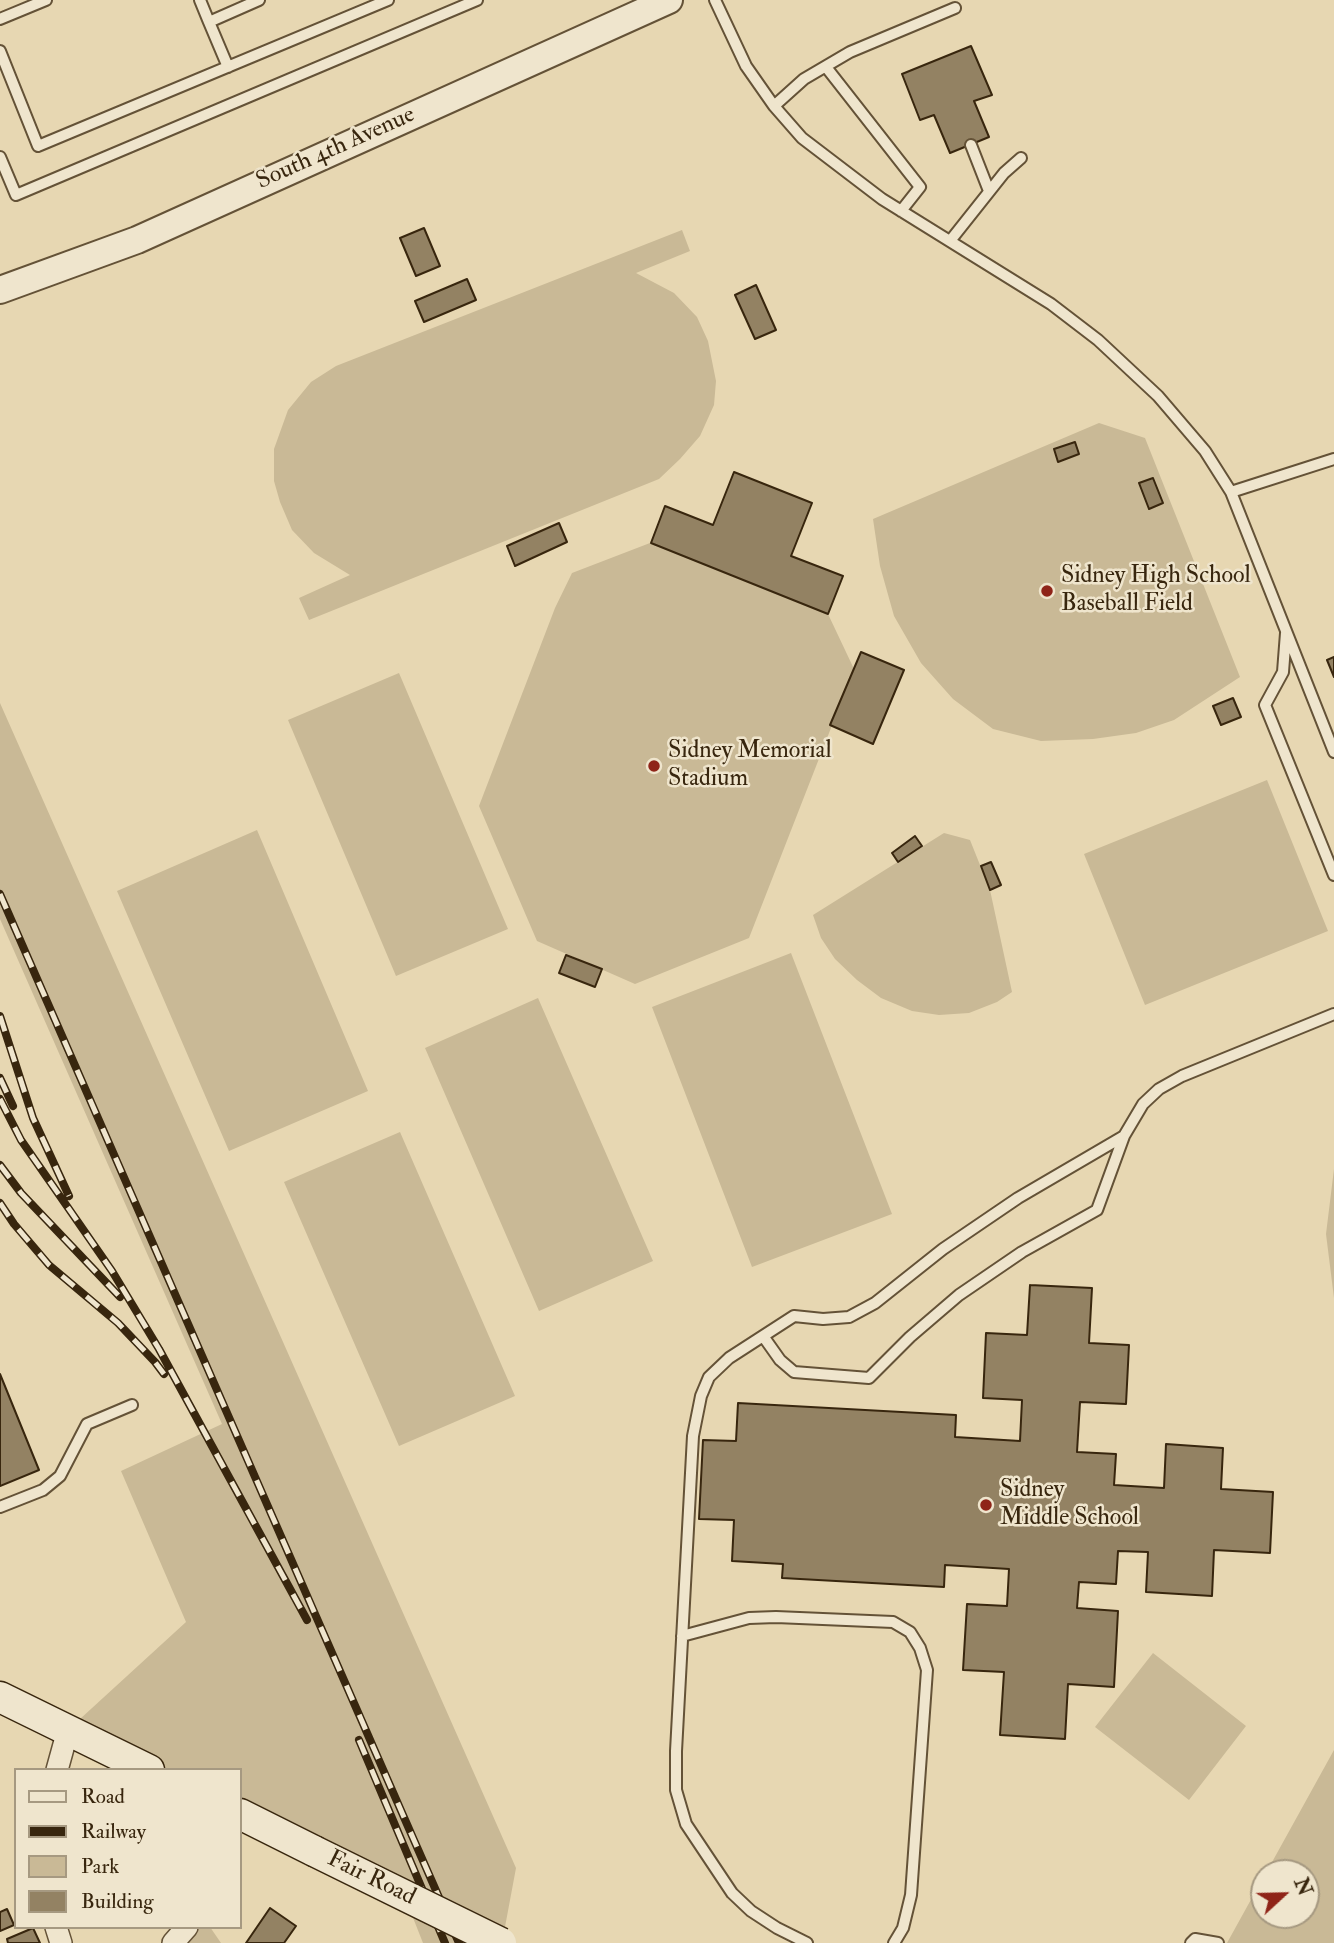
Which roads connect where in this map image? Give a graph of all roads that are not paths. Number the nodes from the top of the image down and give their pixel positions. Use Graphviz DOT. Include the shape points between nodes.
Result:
graph roads {
  1 [pos="46,0"];
  2 [pos="200,0"];
  3 [pos="259,0"];
  4 [pos="388,0"];
  5 [pos="477,0"];
  6 [pos="668,0"];
  7 [pos="715,0"];
  8 [pos="955,8"];
  9 [pos="0,19"];
  10 [pos="209,22"];
  11 [pos="0,51"];
  12 [pos="826,66"];
  13 [pos="228,67"];
  14 [pos="774,106"];
  15 [pos="971,145"];
  16 [pos="0,157"];
  17 [pos="1021,158"];
  18 [pos="989,191"];
  19 [pos="901,211"];
  20 [pos="950,241"];
  21 [pos="0,290"];
  22 [pos="1334,459"];
  23 [pos="1231,492"];
  24 [pos="1286,631"];
  25 [pos="1334,752"];
  26 [pos="1334,875"];
  27 [pos="1334,1014"];
  28 [pos="1124,1136"];
  29 [pos="763,1336"];
  30 [pos="132,1405"];
  31 [pos="0,1507"];
  32 [pos="682,1636"];
  33 [pos="0,1697"];
  34 [pos="68,1730"];
  35 [pos="58,1768"];
  36 [pos="145,1768"];
  37 [pos="242,1815"];
  38 [pos="502,1943"];
  39 [pos="807,1943"];
  40 [pos="894,1943"];
  41 [pos="1191,1943"];
  42 [pos="1218,1943"];
  1 -- 9 [label="lane"];
  2 -- 10 [label="lane"];
  3 -- 10 [label="lane"];
  4 -- 13 [label="lane"];
  5 -- 16 [label="lane" via="16,195"];
  6 -- 21 [label="street, South 4th Avenue" via="137,240"];
  7 -- 14 [label="lane" via="746,66"];
  8 -- 12 [label="lane"];
  10 -- 13 [label="lane"];
  11 -- 13 [label="lane" via="38,146"];
  12 -- 14 [label="lane"];
  12 -- 19 [label="lane" via="920,187"];
  14 -- 19 [label="lane" via="802,138"];
  15 -- 18 [label="lane"];
  17 -- 18 [label="lane"];
  18 -- 20 [label="lane"];
  19 -- 20 [label="lane"];
  20 -- 23 [label="lane" via="1051,304 1125,362 1205,451"];
  22 -- 23 [label="lane"];
  23 -- 24 [label="lane"];
  24 -- 25 [label="lane"];
  24 -- 26 [label="lane" via="1283,672 1265,705"];
  27 -- 28 [label="lane" via="1159,1089 1143,1104"];
  28 -- 29 [label="lane" via="1018,1198 875,1303 849,1317 794,1316"];
  28 -- 29 [label="lane" via="1097,1210 1021,1252 959,1295 870,1378 794,1372"];
  29 -- 32 [label="lane" via="709,1377 701,1396 693,1436"];
  30 -- 31 [label="lane" via="87,1424 60,1476 43,1490"];
  32 -- 39 [label="lane" via="676,1790 686,1824 732,1893 751,1911"];
  32 -- 40 [label="lane" via="749,1618 776,1617 893,1622 910,1632 927,1670 911,1895"];
  33 -- 34 [label="main road"];
  34 -- 35 [label="street"];
  34 -- 36 [label="main road"];
  37 -- 38 [label="main road, Fair Road, bridge"];
  41 -- 42 [label="lane" via="1195,1939"];
}
